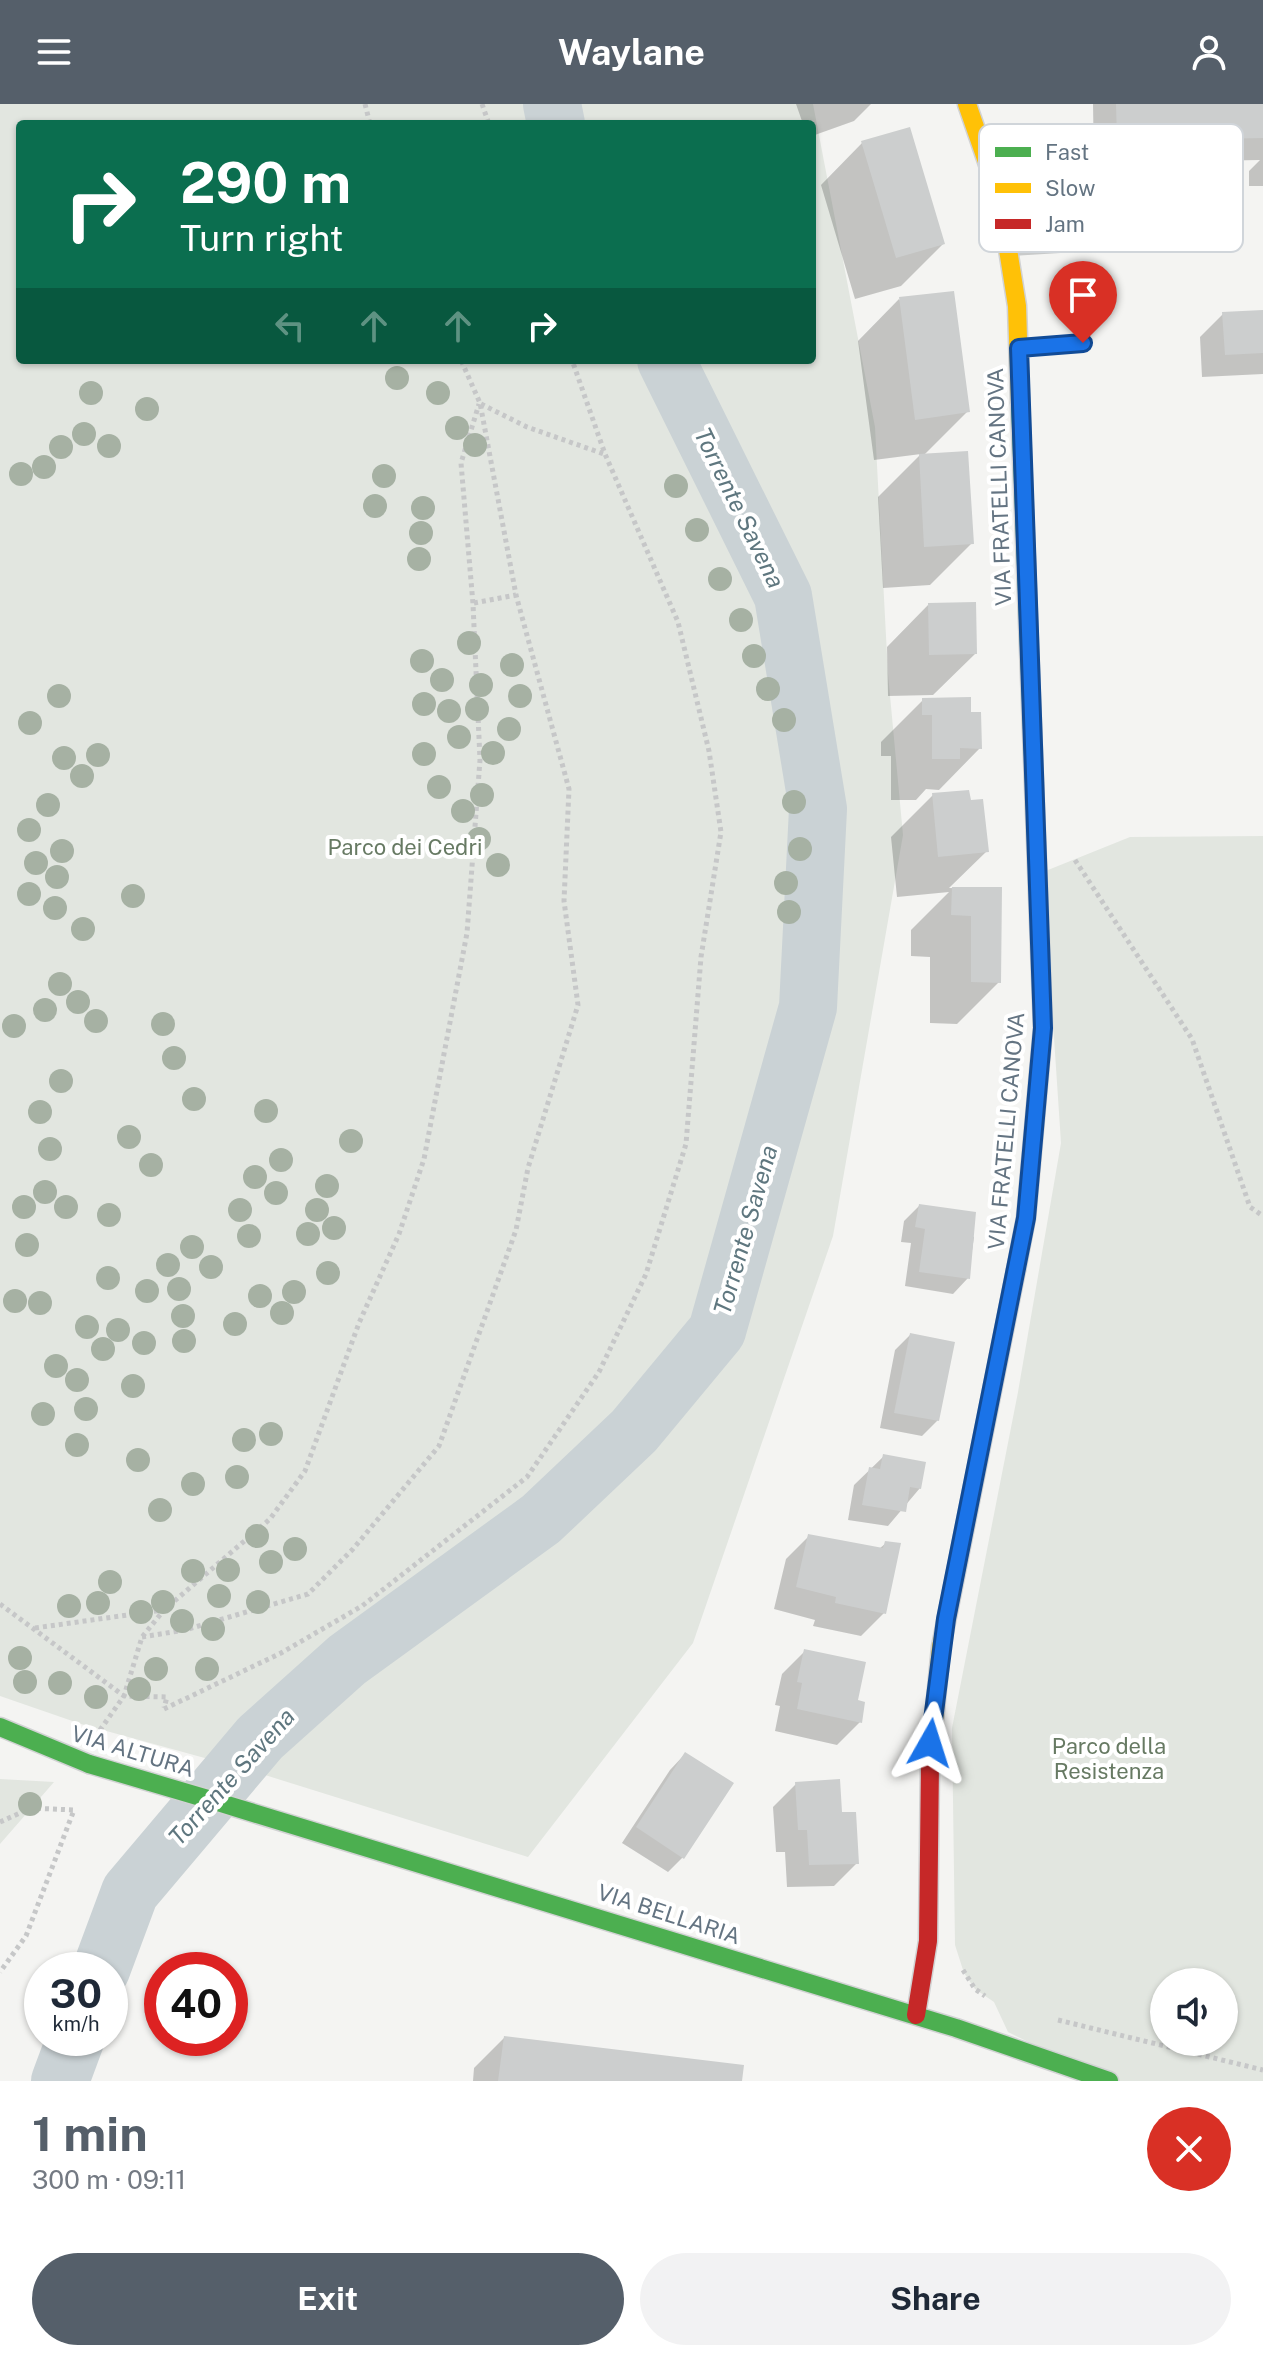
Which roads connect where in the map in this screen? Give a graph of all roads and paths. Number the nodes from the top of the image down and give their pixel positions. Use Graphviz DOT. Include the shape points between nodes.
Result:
graph roads {
  1 [pos="967,104"];
  2 [pos="979,139"];
  3 [pos="1009,252"];
  4 [pos="1083,343"];
  5 [pos="1019,348"];
  6 [pos="463,364"];
  7 [pos="573,364"];
  8 [pos="480,403"];
  9 [pos="605,454"];
  10 [pos="516,595"];
  11 [pos="473,604"];
  12 [pos="1070,853"];
  13 [pos="1263,1216"];
  14 [pos="0,1604"];
  15 [pos="164,1610"];
  16 [pos="35,1628"];
  17 [pos="142,1637"];
  18 [pos="124,1696"];
  19 [pos="0,1727"];
  20 [pos="97,1734"];
  21 [pos="0,1747"];
  22 [pos="42,1747"];
  23 [pos="211,1800"];
  24 [pos="0,1822"];
  25 [pos="959,1958"];
  26 [pos="0,1972"];
  27 [pos="994,2001"];
  28 [pos="916,2015"];
  29 [pos="1050,2018"];
  30 [pos="1263,2070"];
  31 [pos="1109,2081"];
  1 -- 2 [label="street, VIA FRATELLI CANOVA"];
  3 -- 5 [label="street, VIA FRATELLI CANOVA"];
  4 -- 5 [label="lane"];
  5 -- 28 [label="street, VIA FRATELLI CANOVA" via="1043,1028 1026,1218 941,1647 930,1743 928,1941"];
  6 -- 8 [label="path"];
  7 -- 9 [label="path"];
  8 -- 9 [label="path" via="504,418"];
  8 -- 10 [label="path"];
  8 -- 11 [label="path" via="461,463"];
  9 -- 18 [label="path" via="678,622 709,751 721,832 701,957 686,1144 646,1274 599,1372 527,1477 362,1606 281,1653 164,1709 167,1697"];
  10 -- 11 [label="path"];
  10 -- 17 [label="path" via="569,789 564,901 578,1005 528,1168 516,1230 439,1446 308,1594 185,1630"];
  11 -- 15 [label="path" via="480,760 467,933 424,1159 305,1471 270,1519"];
  12 -- 13 [label="path" via="1192,1039 1250,1207"];
  14 -- 16 [label="path"];
  15 -- 16 [label="path"];
  15 -- 17 [label="path"];
  16 -- 18 [label="path"];
  17 -- 18 [label="path"];
  18 -- 20 [label="path"];
  19 -- 22 [label="street, VIA ALTURA"];
  21 -- 22 [label="street, VIA ALTURA"];
  22 -- 23 [label="street, VIA ALTURA, bridge"];
  23 -- 28 [label="street, VIA BELLARIA"];
  24 -- 26 [label="path" via="31,1808 74,1810 26,1936"];
  25 -- 27 [label="path" via="975,1989"];
  28 -- 31 [label="street, VIA BELLARIA"];
  29 -- 30 [label="path"];
}
